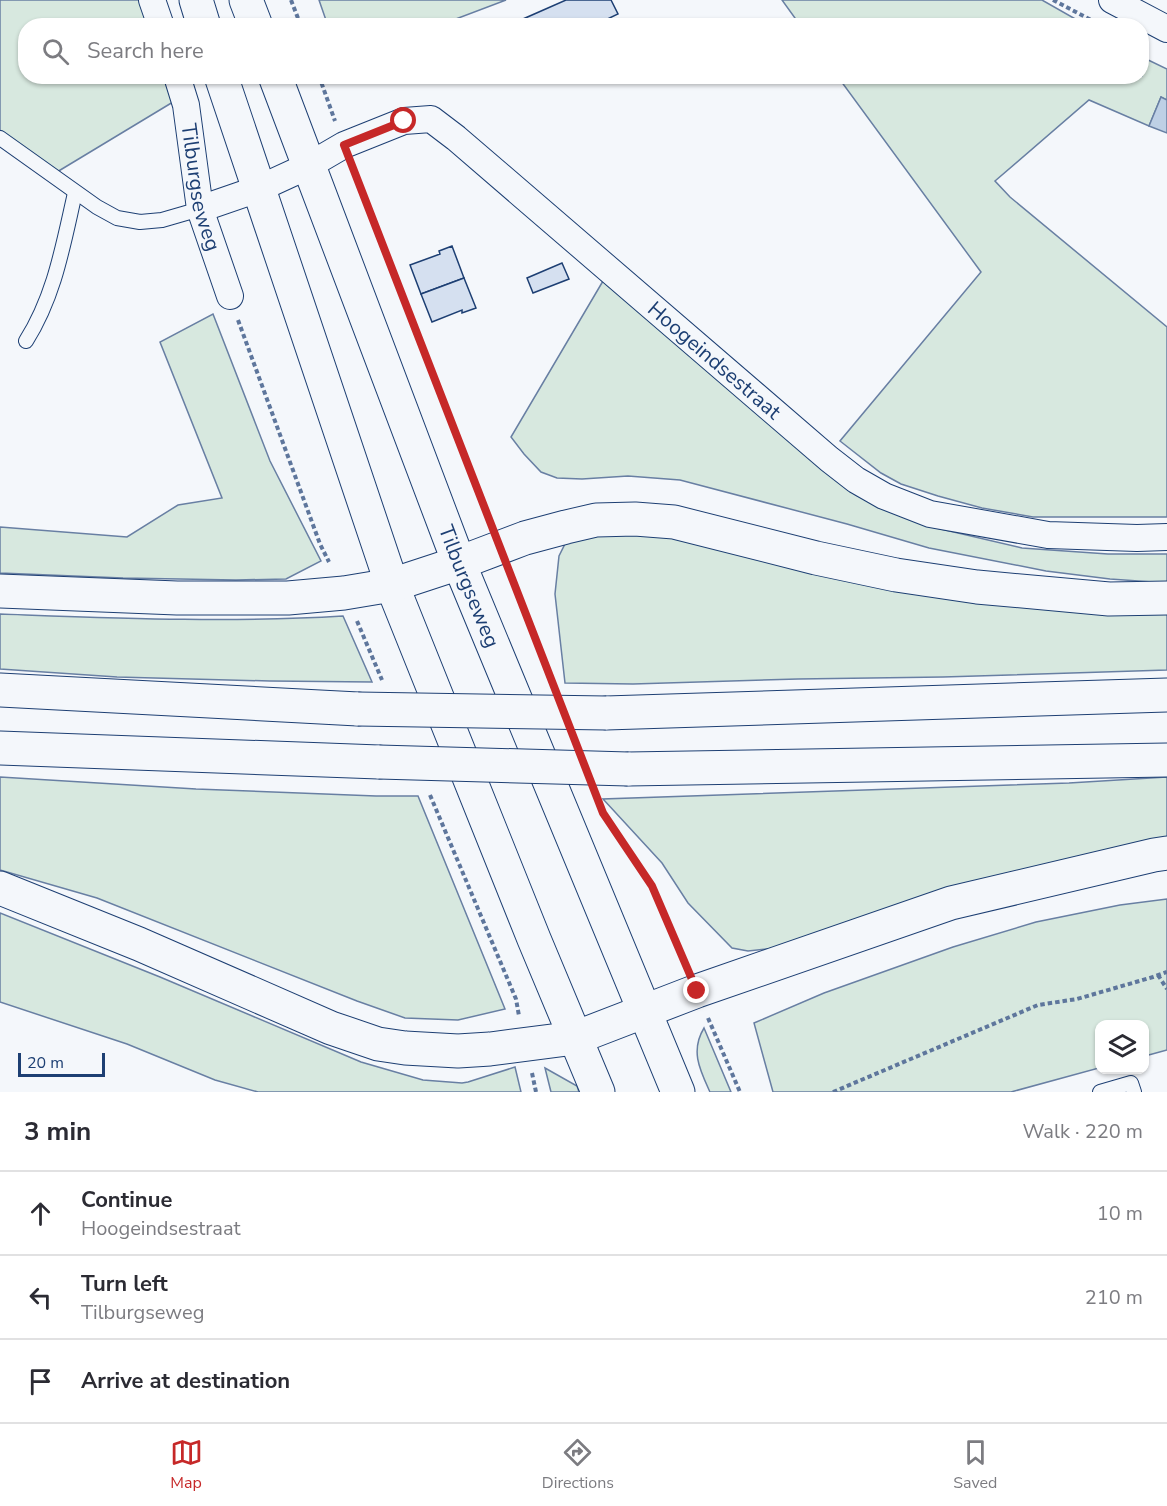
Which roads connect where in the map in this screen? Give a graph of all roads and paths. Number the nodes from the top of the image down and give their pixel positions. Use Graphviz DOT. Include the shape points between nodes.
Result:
graph roads {
  1 [pos="152,0"];
  2 [pos="196,0"];
  3 [pos="246,0"];
  4 [pos="291,0"];
  5 [pos="1053,0"];
  6 [pos="1112,0"];
  7 [pos="1158,16"];
  8 [pos="158,18"];
  9 [pos="202,18"];
  10 [pos="253,18"];
  11 [pos="298,18"];
  12 [pos="1086,18"];
  13 [pos="179,84"];
  14 [pos="224,84"];
  15 [pos="278,84"];
  16 [pos="322,84"];
  17 [pos="0,138"];
  18 [pos="344,145"];
  19 [pos="308,166"];
  20 [pos="258,189"];
  21 [pos="75,193"];
  22 [pos="200,209"];
  23 [pos="230,296"];
  24 [pos="26,341"];
  25 [pos="1167,537"];
  26 [pos="500,547"];
  27 [pos="459,563"];
  28 [pos="392,585"];
  29 [pos="0,591"];
  30 [pos="1167,598"];
  31 [pos="0,690"];
  32 [pos="556,691"];
  33 [pos="1167,694"];
  34 [pos="0,748"];
  35 [pos="1167,760"];
  36 [pos="595,791"];
  37 [pos="1167,853"];
  38 [pos="0,888"];
  39 [pos="1167,972"];
  40 [pos="1158,975"];
  41 [pos="1167,989"];
  42 [pos="697,991"];
  43 [pos="644,1011"];
  44 [pos="575,1038"];
  45 [pos="598,1092"];
  46 [pos="678,1092"];
  47 [pos="740,1092"];
  48 [pos="833,1092"];
  49 [pos="1100,1092"];
  50 [pos="1134,1092"];
  1 -- 8 [label="street"];
  2 -- 9 [label="main road"];
  3 -- 10 [label="main road"];
  4 -- 11 [label="path"];
  5 -- 12 [label="path"];
  6 -- 7 [label="street"];
  13 -- 22 [label="street, Tilburgseweg" via="186,105"];
  14 -- 20 [label="main road"];
  15 -- 19 [label="main road, Tilburgseweg"];
  16 -- 18 [label="path, Tilburgseweg"];
  17 -- 21 [label="lane"];
  18 -- 19 [label="street, Hoogeindsestraat"];
  18 -- 25 [label="street, Hoogeindsestraat" via="404,121 431,119 829,459 884,496 930,514 1048,535"];
  18 -- 26 [label="path, Tilburgseweg"];
  19 -- 20 [label="street, Hoogeindsestraat"];
  19 -- 27 [label="main road, Tilburgseweg"];
  20 -- 22 [label="street, Hoogeindsestraat"];
  20 -- 28 [label="main road"];
  21 -- 22 [label="lane" via="117,218 140,222"];
  21 -- 24 [label="lane" via="54,282"];
  22 -- 23 [label="street, Tilburgseweg"];
  26 -- 27 [label="main road"];
  26 -- 30 [label="main road" via="596,520 635,519 674,522 816,558 976,587 1109,599"];
  26 -- 32 [label="path, Tilburgseweg"];
  27 -- 28 [label="main road"];
  27 -- 43 [label="main road, Tilburgseweg"];
  28 -- 29 [label="main road" via="288,598"];
  28 -- 44 [label="main road"];
  31 -- 33 [label="main road, bridge" via="358,709 606,713"];
  34 -- 35 [label="main road, bridge" via="628,769"];
  36 -- 42 [label="path" via="603,813 652,886"];
  37 -- 42 [label="main road" via="951,903"];
  38 -- 44 [label="main road" via="331,1028 378,1044 458,1051"];
  39 -- 40 [label="path"];
  40 -- 41 [label="path"];
  40 -- 48 [label="path" via="1077,999 1038,1005"];
  42 -- 43 [label="main road"];
  42 -- 47 [label="path"];
  43 -- 44 [label="main road"];
  43 -- 46 [label="main road, Tilburgseweg"];
  44 -- 45 [label="main road"];
  49 -- 50 [label="lane" via="1131,1083"];
}
